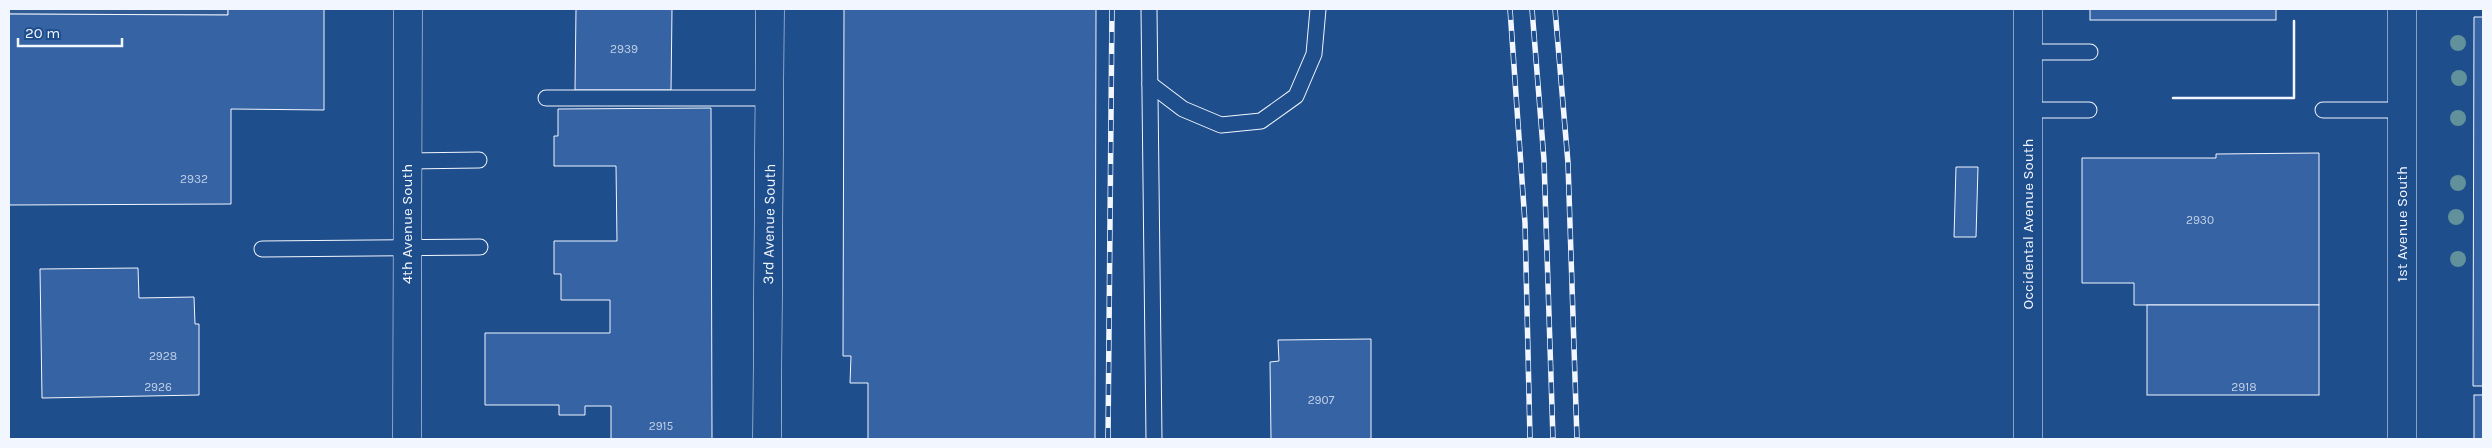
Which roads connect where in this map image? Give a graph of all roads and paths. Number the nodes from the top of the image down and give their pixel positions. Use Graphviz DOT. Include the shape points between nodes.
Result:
graph roads {
  1 [pos="408,9"];
  2 [pos="770,9"];
  3 [pos="1149,9"];
  4 [pos="1318,9"];
  5 [pos="2028,9"];
  6 [pos="2402,9"];
  7 [pos="2028,52"];
  8 [pos="2090,52"];
  9 [pos="1150,84"];
  10 [pos="546,98"];
  11 [pos="770,98"];
  12 [pos="2028,110"];
  13 [pos="2089,110"];
  14 [pos="2323,110"];
  15 [pos="2401,110"];
  16 [pos="479,160"];
  17 [pos="407,161"];
  18 [pos="480,247"];
  19 [pos="407,248"];
  20 [pos="262,249"];
  21 [pos="407,439"];
  22 [pos="767,439"];
  23 [pos="1154,439"];
  24 [pos="2028,439"];
  25 [pos="2402,439"];
  1 -- 17 [label="main road, 4th Avenue South"];
  2 -- 11 [label="main road, 3rd Avenue South"];
  3 -- 9 [label="lane"];
  4 -- 9 [label="lane" via="1314,54 1296,96 1261,121 1221,125 1183,109"];
  5 -- 7 [label="main road, Occidental Avenue South"];
  6 -- 15 [label="main road, 1st Avenue South"];
  7 -- 8 [label="lane"];
  7 -- 12 [label="main road, Occidental Avenue South"];
  9 -- 23 [label="lane"];
  10 -- 11 [label="lane"];
  11 -- 22 [label="main road, 3rd Avenue South"];
  12 -- 13 [label="lane"];
  12 -- 24 [label="main road, Occidental Avenue South"];
  14 -- 15 [label="lane"];
  15 -- 25 [label="main road, 1st Avenue South"];
  16 -- 17 [label="lane"];
  17 -- 19 [label="main road, 4th Avenue South"];
  18 -- 19 [label="lane"];
  19 -- 20 [label="lane"];
  19 -- 21 [label="main road, 4th Avenue South"];
}
